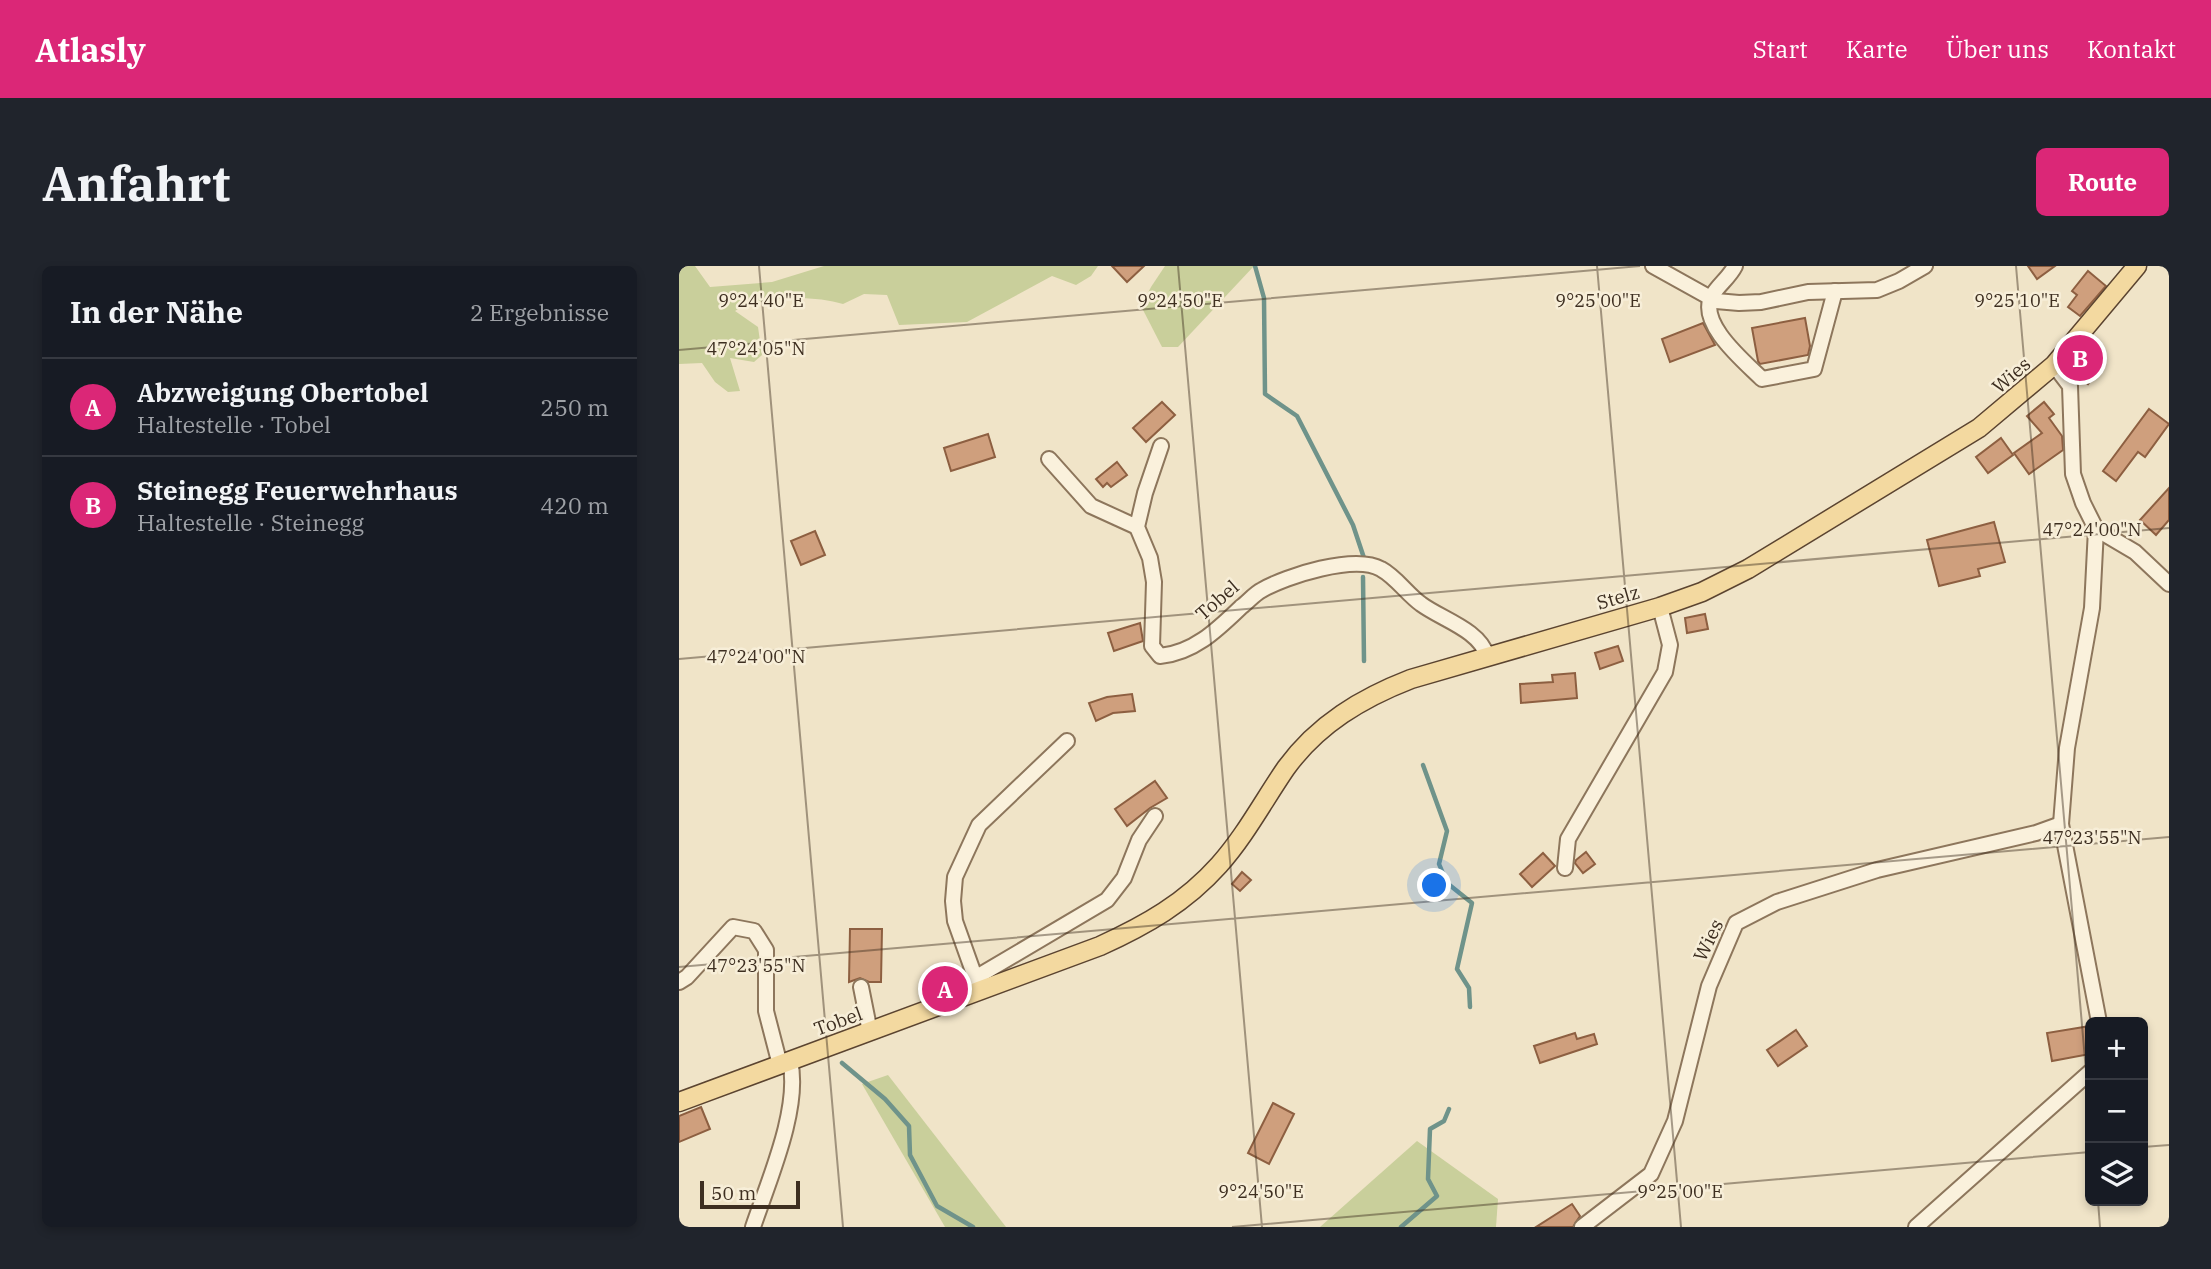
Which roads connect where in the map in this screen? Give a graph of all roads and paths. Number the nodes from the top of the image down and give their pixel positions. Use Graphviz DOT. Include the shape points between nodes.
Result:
graph roads {
  1 [pos="1653,266"];
  2 [pos="1735,266"];
  3 [pos="1925,266"];
  4 [pos="2137,266"];
  5 [pos="1835,291"];
  6 [pos="1710,298"];
  7 [pos="2054,366"];
  8 [pos="1161,446"];
  9 [pos="1049,458"];
  10 [pos="1137,527"];
  11 [pos="2096,529"];
  12 [pos="2169,584"];
  13 [pos="1660,607"];
  14 [pos="1487,656"];
  15 [pos="1391,687"];
  16 [pos="1067,741"];
  17 [pos="1155,816"];
  18 [pos="2061,824"];
  19 [pos="1565,868"];
  20 [pos="679,982"];
  21 [pos="978,984"];
  22 [pos="861,987"];
  23 [pos="2098,1017"];
  24 [pos="870,1032"];
  25 [pos="785,1063"];
  26 [pos="2085,1076"];
  27 [pos="679,1102"];
  28 [pos="753,1227"];
  29 [pos="1581,1227"];
  30 [pos="1916,1227"];
  1 -- 6 [label="street"];
  2 -- 6 [label="street"];
  3 -- 5 [label="street" via="1877,290"];
  4 -- 7 [label="main road"];
  5 -- 6 [label="street" via="1762,302"];
  5 -- 6 [label="street" via="1814,369 1762,379 1723,340 1708,314"];
  7 -- 11 [label="street, Wies" via="2070,386 2073,474"];
  7 -- 13 [label="main road, Wies" via="1979,428 1748,569"];
  8 -- 10 [label="street"];
  9 -- 10 [label="street" via="1091,506"];
  10 -- 14 [label="street, Tobel" via="1150,558 1152,646 1160,656 1193,647 1260,590 1291,577 1366,564 1381,569 1421,604 1476,639"];
  11 -- 12 [label="street" via="2135,552"];
  11 -- 18 [label="street, Wies" via="2092,608 2067,748"];
  13 -- 14 [label="main road, Stelz"];
  13 -- 19 [label="street, Stelz" via="1670,645 1665,671 1568,839"];
  14 -- 15 [label="main road, Stelz"];
  15 -- 21 [label="main road, Tobel" via="1342,712 1313,738 1288,765 1220,864 1174,906 1100,946"];
  16 -- 21 [label="street" via="979,825 955,877 955,921"];
  17 -- 21 [label="street" via="1107,900"];
  18 -- 23 [label="street, Wies"];
  18 -- 29 [label="street, Wies" via="1877,870 1777,902 1736,923 1709,986 1675,1121 1651,1174"];
  20 -- 25 [label="street" via="733,926 754,931 766,950 766,1011"];
  21 -- 24 [label="main road, Tobel"];
  22 -- 24 [label="street"];
  24 -- 25 [label="main road, Tobel"];
  25 -- 27 [label="main road, Tobel"];
  25 -- 28 [label="street" via="793,1085 783,1140"];
  26 -- 30 [label="street"];
}
